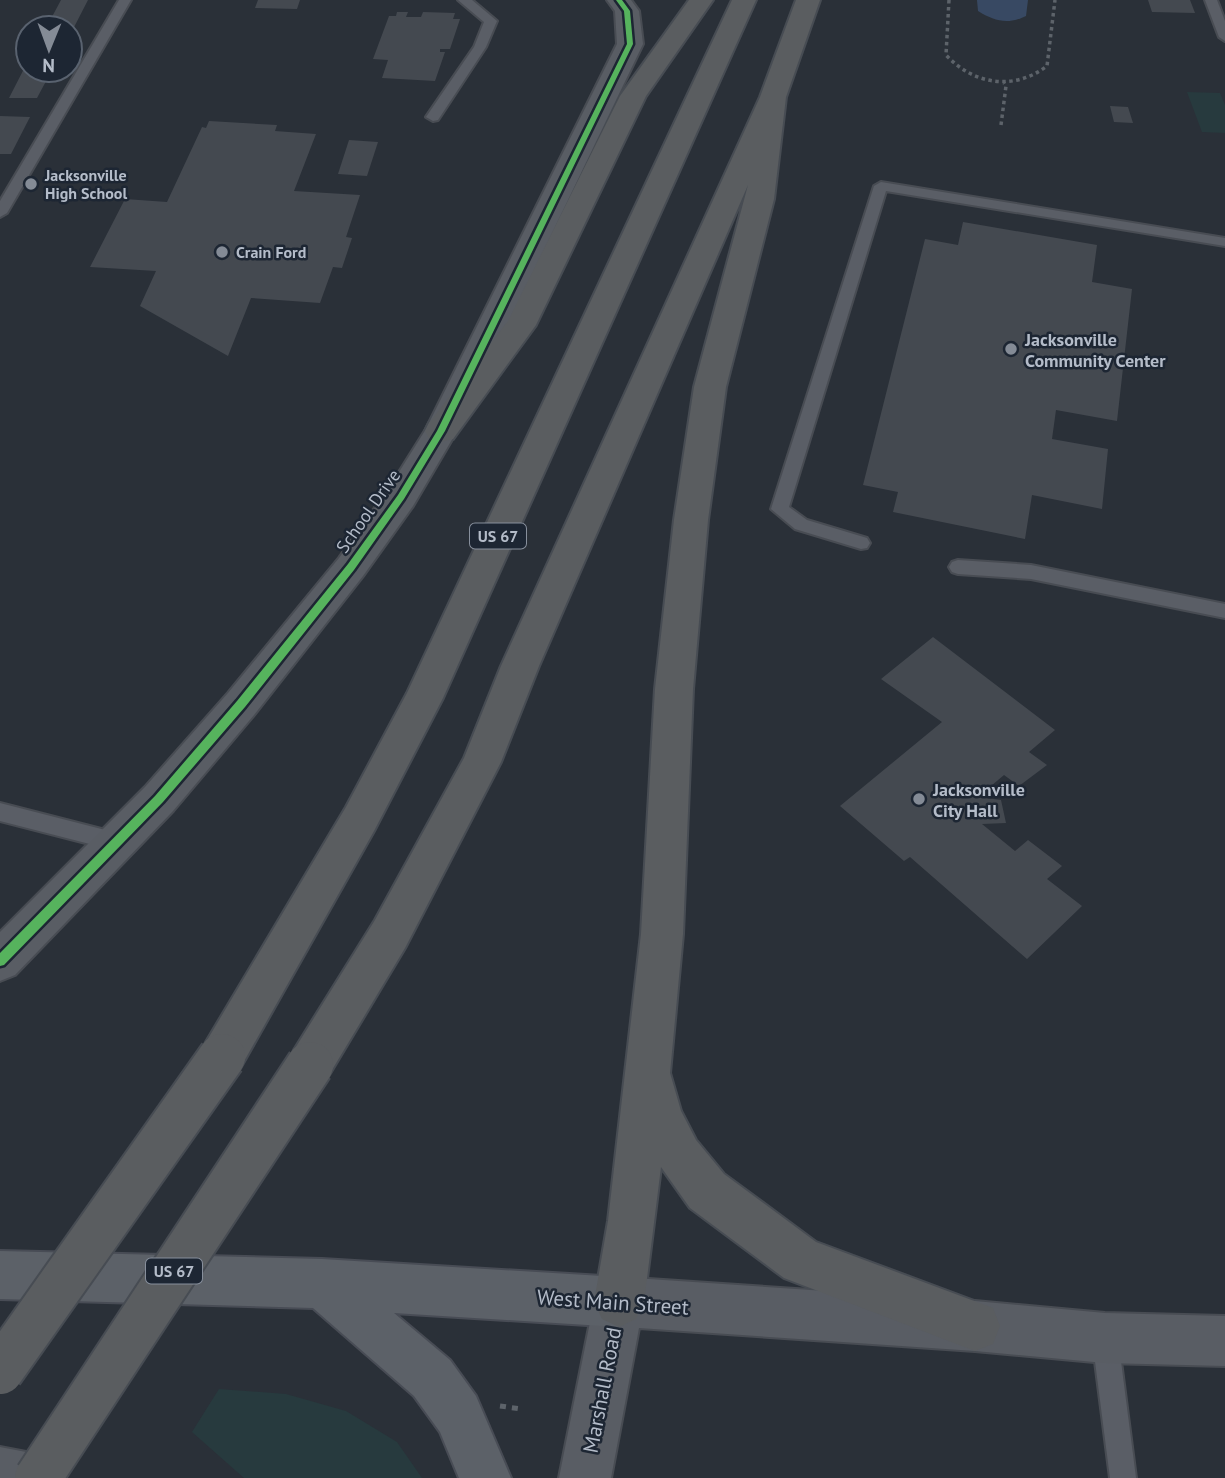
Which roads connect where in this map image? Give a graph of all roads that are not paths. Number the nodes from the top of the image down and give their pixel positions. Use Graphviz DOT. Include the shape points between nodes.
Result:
graph roads {
  1 [pos="125,0"];
  2 [pos="464,0"];
  3 [pos="619,0"];
  4 [pos="701,0"];
  5 [pos="744,0"];
  6 [pos="808,0"];
  7 [pos="1211,0"];
  8 [pos="1225,37"];
  9 [pos="772,97"];
  10 [pos="433,117"];
  11 [pos="0,213"];
  12 [pos="1225,242"];
  13 [pos="441,431"];
  14 [pos="861,543"];
  15 [pos="958,567"];
  16 [pos="1225,611"];
  17 [pos="0,812"];
  18 [pos="117,842"];
  19 [pos="0,961"];
  20 [pos="649,1068"];
  21 [pos="0,1275"];
  22 [pos="322,1284"];
  23 [pos="619,1302"];
  24 [pos="975,1326"];
  25 [pos="1105,1338"];
  26 [pos="1225,1341"];
  27 [pos="0,1371"];
  28 [pos="0,1473"];
  29 [pos="26,1478"];
  30 [pos="38,1478"];
  31 [pos="485,1478"];
  32 [pos="585,1478"];
  33 [pos="1123,1478"];
  1 -- 11 [label="lane"];
  2 -- 10 [label="lane" via="491,21 480,47"];
  3 -- 13 [label="street, School Drive" via="627,10 630,44"];
  4 -- 13 [label="highway" via="633,96 521,325"];
  5 -- 27 [label="highway, US 67, bridge" via="425,698 360,820 222,1057"];
  6 -- 9 [label="highway, US 67"];
  7 -- 8 [label="lane"];
  9 -- 20 [label="highway" via="760,199 710,387 691,520 674,689 662,934"];
  9 -- 30 [label="highway, US 67, bridge" via="520,666 482,762 390,934 310,1065"];
  12 -- 14 [label="lane" via="881,186 780,509 801,526"];
  13 -- 18 [label="street, School Drive" via="351,567 242,704"];
  15 -- 16 [label="lane" via="1031,572"];
  17 -- 18 [label="lane"];
  18 -- 19 [label="street, School Drive"];
  20 -- 23 [label="highway"];
  20 -- 24 [label="highway" via="660,1117 680,1156 707,1191 801,1261"];
  21 -- 22 [label="main road, West Main Street"];
  22 -- 23 [label="main road, West Main Street"];
  22 -- 31 [label="main road" via="432,1378 458,1414"];
  23 -- 24 [label="street, West Main Street"];
  23 -- 32 [label="street, Marshall Road"];
  24 -- 25 [label="street, West Main Street"];
  25 -- 26 [label="street, West Main Street"];
  25 -- 33 [label="lane"];
  28 -- 29 [label="street"];
}
